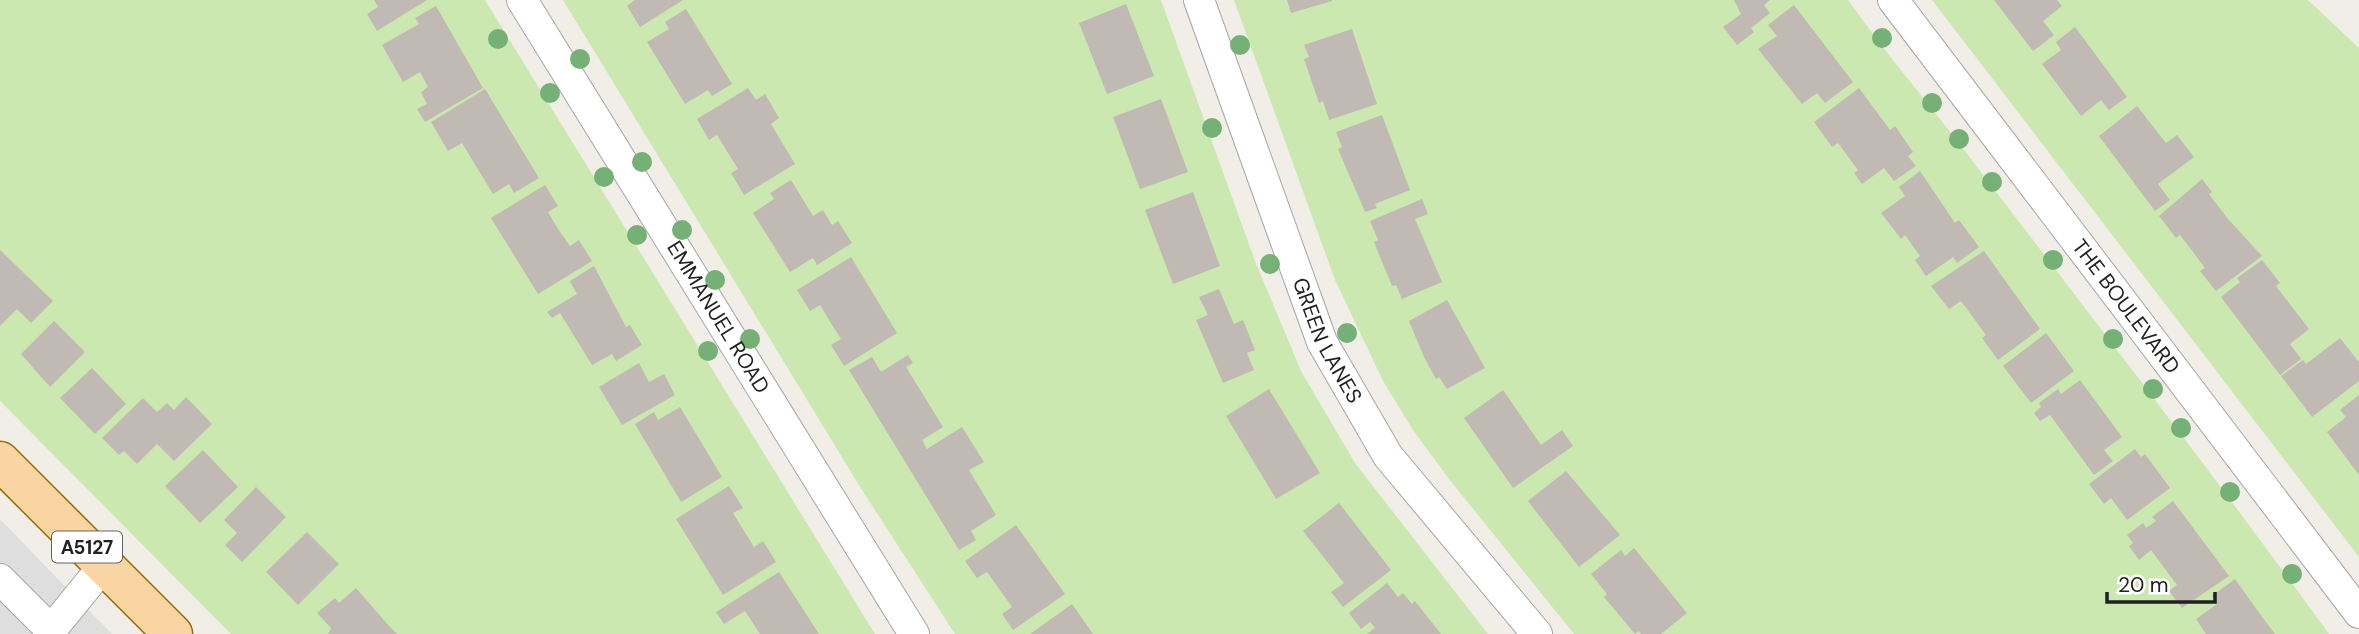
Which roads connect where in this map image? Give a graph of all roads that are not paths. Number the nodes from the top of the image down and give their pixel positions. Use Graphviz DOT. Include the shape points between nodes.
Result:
graph roads {
  1 [pos="522,0"];
  2 [pos="1199,0"];
  3 [pos="1893,0"];
  4 [pos="0,461"];
  5 [pos="105,564"];
  6 [pos="0,579"];
  7 [pos="2359,613"];
  8 [pos="50,633"];
  9 [pos="173,634"];
  10 [pos="914,634"];
  11 [pos="1537,634"];
  1 -- 10 [label="street, EMMANUEL ROAD"];
  2 -- 11 [label="street, GREEN LANES" via="1322,342 1388,456"];
  3 -- 7 [label="street, THE BOULEVARD"];
  4 -- 5 [label="main road, A5127"];
  5 -- 8 [label="street"];
  5 -- 9 [label="main road, A5127"];
  6 -- 8 [label="street"];
}
